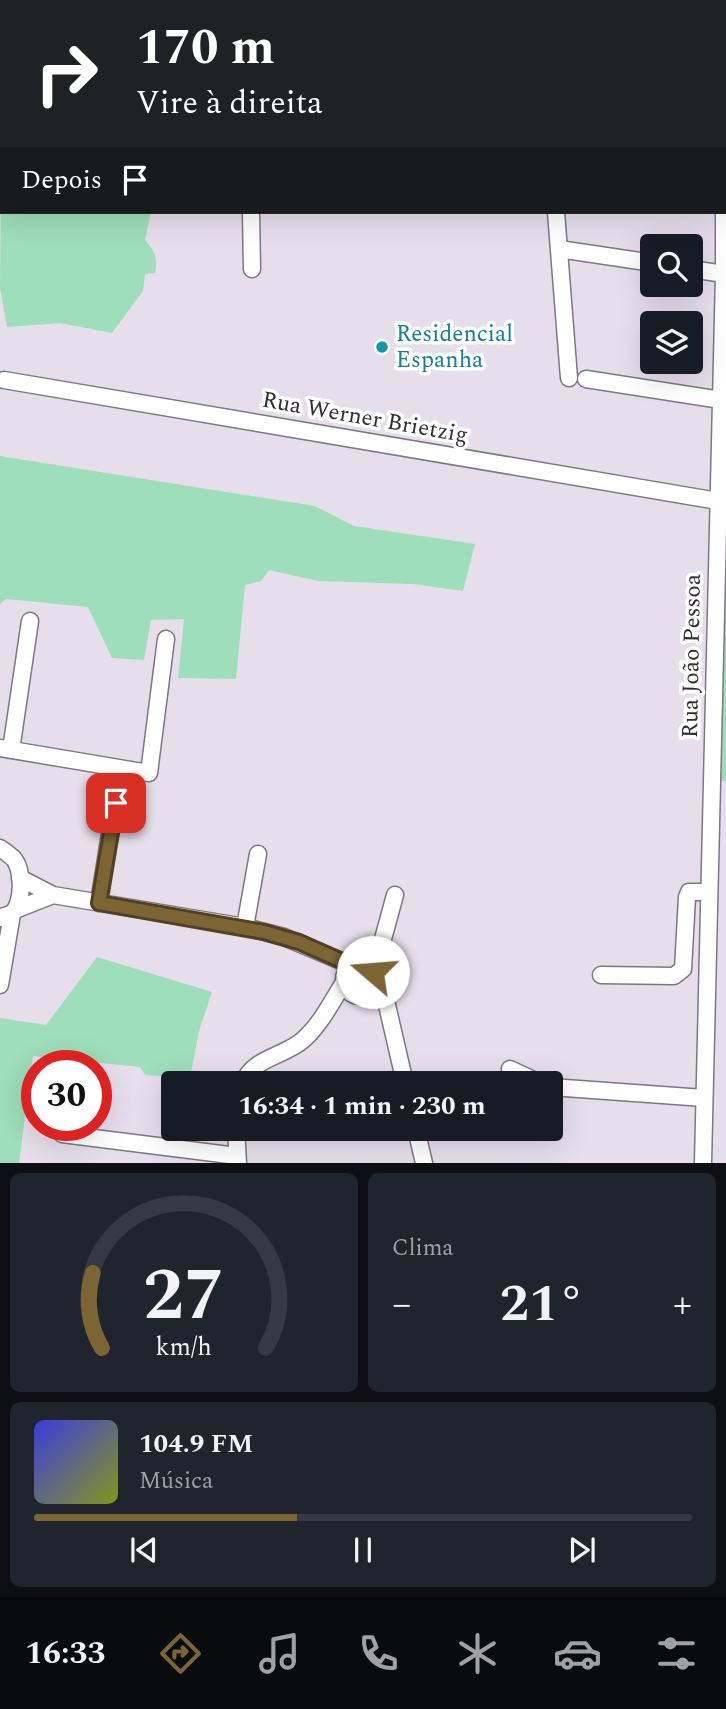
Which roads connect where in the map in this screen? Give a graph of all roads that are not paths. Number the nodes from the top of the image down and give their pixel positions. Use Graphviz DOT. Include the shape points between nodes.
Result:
graph roads {
  1 [pos="251,214"];
  2 [pos="557,214"];
  3 [pos="724,214"];
  4 [pos="567,251"];
  5 [pos="640,261"];
  6 [pos="252,269"];
  7 [pos="703,271"];
  8 [pos="724,274"];
  9 [pos="5,380"];
  10 [pos="721,400"];
  11 [pos="718,501"];
  12 [pos="30,621"];
  13 [pos="166,639"];
  14 [pos="6,749"];
  15 [pos="116,803"];
  16 [pos="0,848"];
  17 [pos="258,854"];
  18 [pos="20,878"];
  19 [pos="709,892"];
  20 [pos="53,895"];
  21 [pos="395,895"];
  22 [pos="99,903"];
  23 [pos="9,914"];
  24 [pos="244,927"];
  25 [pos="385,934"];
  26 [pos="374,974"];
  27 [pos="1,975"];
  28 [pos="601,975"];
  29 [pos="353,980"];
  30 [pos="391,1028"];
  31 [pos="509,1069"];
  32 [pos="250,1071"];
  33 [pos="402,1071"];
  34 [pos="513,1071"];
  35 [pos="563,1088"];
  36 [pos="704,1098"];
  37 [pos="111,1141"];
  38 [pos="236,1141"];
  39 [pos="419,1141"];
  40 [pos="237,1159"];
  41 [pos="424,1163"];
  42 [pos="703,1163"];
  1 -- 6 [label="street"];
  2 -- 4 [label="street"];
  3 -- 8 [label="street, Rua João Pessoa"];
  4 -- 5 [label="street"];
  4 -- 10 [label="street" via="578,379"];
  7 -- 8 [label="street"];
  8 -- 10 [label="street, Rua João Pessoa"];
  9 -- 11 [label="street, Rua Werner Brietzig"];
  10 -- 11 [label="street, Rua João Pessoa"];
  11 -- 19 [label="street, Rua João Pessoa"];
  12 -- 14 [label="street"];
  13 -- 14 [label="street" via="149,773"];
  15 -- 22 [label="street"];
  16 -- 18 [label="street" via="14,859"];
  17 -- 24 [label="street"];
  18 -- 20 [label="street"];
  18 -- 23 [label="street" via="19,900"];
  19 -- 28 [label="street" via="689,892 683,969 674,976"];
  19 -- 36 [label="street, Rua João Pessoa"];
  20 -- 22 [label="street"];
  20 -- 23 [label="street"];
  21 -- 25 [label="street"];
  22 -- 24 [label="street"];
  23 -- 27 [label="street"];
  24 -- 29 [label="street" via="316,951"];
  25 -- 26 [label="street"];
  25 -- 29 [label="street"];
  26 -- 29 [label="street" via="366,965"];
  26 -- 29 [label="street" via="372,991"];
  26 -- 30 [label="street"];
  29 -- 30 [label="street"];
  29 -- 32 [label="street" via="305,1038"];
  30 -- 33 [label="street"];
  31 -- 34 [label="street"];
  35 -- 36 [label="street"];
  36 -- 42 [label="street, Rua João Pessoa"];
  37 -- 40 [label="street"];
  38 -- 40 [label="street"];
  39 -- 41 [label="street"];
}
